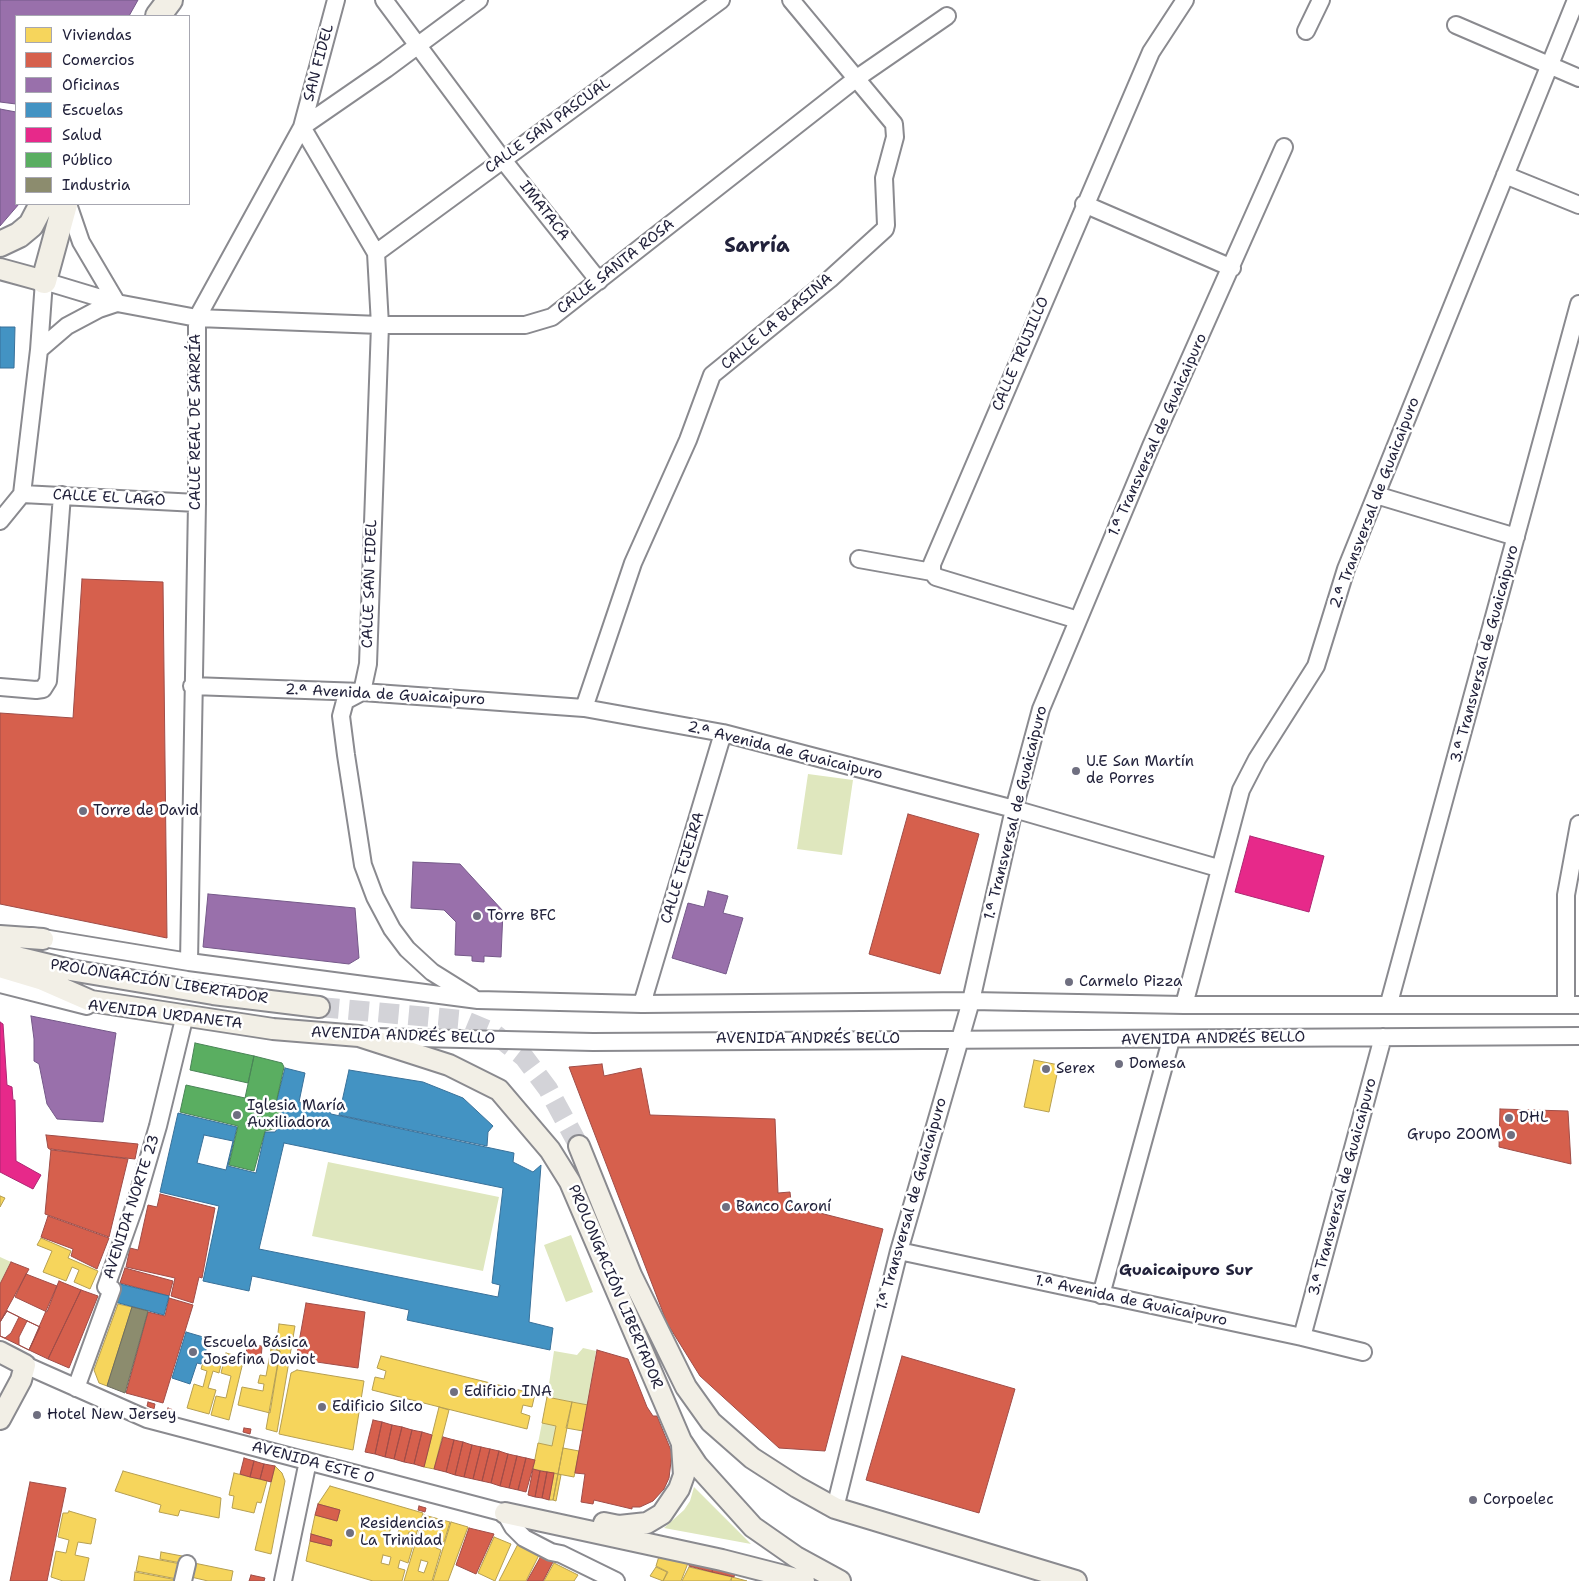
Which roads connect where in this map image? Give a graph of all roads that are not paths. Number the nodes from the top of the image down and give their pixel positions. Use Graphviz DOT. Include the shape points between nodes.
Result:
graph roads {
  1 [pos="170,0"];
  2 [pos="336,0"];
  3 [pos="384,0"];
  4 [pos="479,0"];
  5 [pos="721,0"];
  6 [pos="792,0"];
  7 [pos="1185,0"];
  8 [pos="1321,0"];
  9 [pos="1576,0"];
  10 [pos="159,15"];
  11 [pos="163,15"];
  12 [pos="947,16"];
  13 [pos="1456,25"];
  14 [pos="1306,31"];
  15 [pos="419,44"];
  16 [pos="1550,64"];
  17 [pos="857,78"];
  18 [pos="1579,78"];
  19 [pos="302,127"];
  20 [pos="1284,147"];
  21 [pos="503,160"];
  22 [pos="1505,175"];
  23 [pos="1084,204"];
  24 [pos="41,205"];
  25 [pos="67,205"];
  26 [pos="67,205"];
  27 [pos="1579,205"];
  28 [pos="0,244"];
  29 [pos="376,253"];
  30 [pos="1232,268"];
  31 [pos="0,269"];
  32 [pos="44,281"];
  33 [pos="599,281"];
  34 [pos="117,303"];
  35 [pos="1579,304"];
  36 [pos="197,318"];
  37 [pos="380,325"];
  38 [pos="39,350"];
  39 [pos="22,494"];
  40 [pos="62,495"];
  41 [pos="1376,495"];
  42 [pos="196,503"];
  43 [pos="0,521"];
  44 [pos="1516,537"];
  45 [pos="859,559"];
  46 [pos="932,572"];
  47 [pos="1078,620"];
  48 [pos="0,686"];
  49 [pos="192,686"];
  50 [pos="362,692"];
  51 [pos="584,708"];
  52 [pos="723,733"];
  53 [pos="1014,810"];
  54 [pos="1579,824"];
  55 [pos="1218,868"];
  56 [pos="0,929"];
  57 [pos="0,936"];
  58 [pos="44,939"];
  59 [pos="0,953"];
  60 [pos="189,962"];
  61 [pos="0,967"];
  62 [pos="0,984"];
  63 [pos="478,1000"];
  64 [pos="971,1001"];
  65 [pos="1389,1003"];
  66 [pos="642,1004"];
  67 [pos="1573,1004"];
  68 [pos="1184,1005"];
  69 [pos="319,1006"];
  70 [pos="184,1020"];
  71 [pos="273,1029"];
  72 [pos="359,1036"];
  73 [pos="1579,1036"];
  74 [pos="1383,1037"];
  75 [pos="959,1039"];
  76 [pos="1171,1040"];
  77 [pos="579,1146"];
  78 [pos="898,1251"];
  79 [pos="1101,1295"];
  80 [pos="1302,1337"];
  81 [pos="0,1352"];
  82 [pos="1363,1352"];
  83 [pos="25,1365"];
  84 [pos="76,1388"];
  85 [pos="0,1419"];
  86 [pos="681,1441"];
  87 [pos="308,1461"];
  88 [pos="835,1508"];
  89 [pos="505,1513"];
  90 [pos="187,1564"];
  91 [pos="183,1581"];
  92 [pos="284,1581"];
  93 [pos="616,1581"];
  94 [pos="804,1581"];
  95 [pos="840,1581"];
  96 [pos="1076,1581"];
  1 -- 10 [label="highway"];
  1 -- 11 [label="highway"];
  2 -- 19 [label="street, SAN FIDEL"];
  3 -- 15 [label="street, IMATACA"];
  4 -- 15 [label="street, CALLE REAL DE SARRÍA"];
  5 -- 21 [label="street, CALLE SAN PASCUAL"];
  6 -- 17 [label="street, CALLE LA BLASINA"];
  7 -- 23 [label="street, CALLE TRUJILLO" via="1151,52"];
  8 -- 14 [label="street"];
  9 -- 16 [label="street, 2.ª Transversal de Guaicaipuro"];
  12 -- 17 [label="street, CALLE SANTA ROSA"];
  13 -- 16 [label="street"];
  15 -- 19 [label="street, CALLE REAL DE SARRÍA"];
  15 -- 21 [label="street, IMATACA"];
  16 -- 18 [label="street"];
  16 -- 22 [label="street, 2.ª Transversal de Guaicaipuro"];
  17 -- 33 [label="street, CALLE SANTA ROSA"];
  17 -- 51 [label="street, CALLE LA BLASINA" via="896,130 884,178 885,229 712,376 688,440 633,563"];
  19 -- 29 [label="street, CALLE SAN FIDEL"];
  19 -- 36 [label="street, CALLE REAL DE SARRÍA"];
  20 -- 30 [label="street, 1.ª Transversal de Guaicaipuro"];
  21 -- 29 [label="street, CALLE SAN PASCUAL"];
  21 -- 33 [label="street, IMATACA"];
  22 -- 27 [label="street"];
  22 -- 41 [label="street, 2.ª Transversal de Guaicaipuro"];
  23 -- 30 [label="street"];
  23 -- 46 [label="street, CALLE TRUJILLO" via="932,564"];
  24 -- 28 [label="highway" via="31,225"];
  25 -- 32 [label="highway"];
  26 -- 34 [label="street" via="81,242"];
  29 -- 37 [label="street, CALLE SAN FIDEL"];
  30 -- 47 [label="street, 1.ª Transversal de Guaicaipuro"];
  31 -- 32 [label="main road"];
  32 -- 34 [label="street, CALLE SANTA ROSA"];
  32 -- 38 [label="street"];
  33 -- 37 [label="street, CALLE SANTA ROSA" via="552,317 525,325"];
  34 -- 36 [label="street, CALLE SANTA ROSA"];
  34 -- 38 [label="street" via="83,316"];
  35 -- 44 [label="street, 3.ª Transversal de Guaicaipuro"];
  36 -- 37 [label="street, CALLE SANTA ROSA"];
  36 -- 42 [label="street, CALLE REAL DE SARRÍA"];
  37 -- 50 [label="street, CALLE SAN FIDEL" via="368,664"];
  38 -- 39 [label="street"];
  39 -- 40 [label="street, CALLE EL LAGO"];
  39 -- 43 [label="street"];
  40 -- 42 [label="street, CALLE EL LAGO"];
  40 -- 48 [label="street" via="48,681 43,689 36,690"];
  41 -- 44 [label="street"];
  41 -- 55 [label="street, 2.ª Transversal de Guaicaipuro" via="1342,580 1316,666 1244,782"];
  42 -- 49 [label="street, CALLE REAL DE SARRÍA"];
  44 -- 65 [label="street, 3.ª Transversal de Guaicaipuro"];
  45 -- 46 [label="street"];
  46 -- 47 [label="street" via="936,577"];
  47 -- 53 [label="street, 1.ª Transversal de Guaicaipuro" via="1041,708"];
  49 -- 50 [label="street, 2.ª Avenida de Guaicaipuro"];
  49 -- 60 [label="street, CALLE REAL DE SARRÍA"];
  50 -- 51 [label="street, 2.ª Avenida de Guaicaipuro"];
  50 -- 63 [label="street" via="344,701 341,716 363,865 375,897 407,949 432,972"];
  51 -- 52 [label="street, 2.ª Avenida de Guaicaipuro"];
  52 -- 53 [label="street, 2.ª Avenida de Guaicaipuro"];
  52 -- 66 [label="street, CALLE TEJEIRA"];
  53 -- 55 [label="street, 2.ª Avenida de Guaicaipuro"];
  53 -- 64 [label="street, 1.ª Transversal de Guaicaipuro"];
  54 -- 67 [label="street" via="1566,895"];
  55 -- 68 [label="street, 2.ª Transversal de Guaicaipuro"];
  56 -- 58 [label="street"];
  57 -- 58 [label="main road"];
  58 -- 60 [label="street"];
  59 -- 69 [label="main road, PROLONGACIÓN LIBERTADOR" via="70,970 213,994"];
  60 -- 63 [label="street"];
  61 -- 71 [label="main road, AVENIDA ANDRÉS BELLO" via="43,980 91,1001"];
  62 -- 70 [label="street, AVENIDA URDANETA" via="113,1011"];
  63 -- 66 [label="street"];
  64 -- 66 [label="street"];
  64 -- 68 [label="street"];
  64 -- 75 [label="street, 1.ª Transversal de Guaicaipuro"];
  65 -- 67 [label="street"];
  65 -- 68 [label="street"];
  70 -- 71 [label="street, AVENIDA URDANETA"];
  70 -- 84 [label="street, AVENIDA NORTE 23" via="155,1135 106,1287 112,1289"];
  71 -- 72 [label="main road, AVENIDA ANDRÉS BELLO"];
  72 -- 75 [label="street, AVENIDA ANDRÉS BELLO" via="594,1042"];
  72 -- 86 [label="main road, PROLONGACIÓN LIBERTADOR" via="449,1065 499,1090 550,1150 570,1182"];
  73 -- 74 [label="street, AVENIDA ANDRÉS BELLO"];
  74 -- 76 [label="street, AVENIDA ANDRÉS BELLO"];
  74 -- 80 [label="street, 3.ª Transversal de Guaicaipuro"];
  75 -- 76 [label="street, AVENIDA ANDRÉS BELLO"];
  75 -- 78 [label="street, 1.ª Transversal de Guaicaipuro"];
  76 -- 79 [label="street"];
  77 -- 88 [label="main road, PROLONGACIÓN LIBERTADOR" via="631,1275 686,1387 711,1422 752,1458"];
  78 -- 79 [label="street, 1.ª Avenida de Guaicaipuro"];
  78 -- 88 [label="street, 1.ª Transversal de Guaicaipuro"];
  79 -- 80 [label="street, 1.ª Avenida de Guaicaipuro"];
  80 -- 82 [label="street, 1.ª Avenida de Guaicaipuro"];
  81 -- 83 [label="main road, AVENIDA ESTE 0"];
  83 -- 84 [label="street, AVENIDA ESTE 0"];
  83 -- 85 [label="main road" via="21,1380"];
  84 -- 87 [label="street, AVENIDA ESTE 0" via="147,1419"];
  86 -- 89 [label="main road" via="684,1475 680,1489 662,1514 647,1523 619,1526 526,1508 515,1508"];
  86 -- 95 [label="main road, PROLONGACIÓN LIBERTADOR" via="697,1465 753,1527 796,1557"];
  87 -- 89 [label="street, AVENIDA ESTE 0"];
  87 -- 92 [label="street"];
  88 -- 96 [label="main road, PROLONGACIÓN LIBERTADOR"];
  89 -- 93 [label="street" via="524,1538"];
  89 -- 94 [label="main road"];
  90 -- 91 [label="street"];
}
